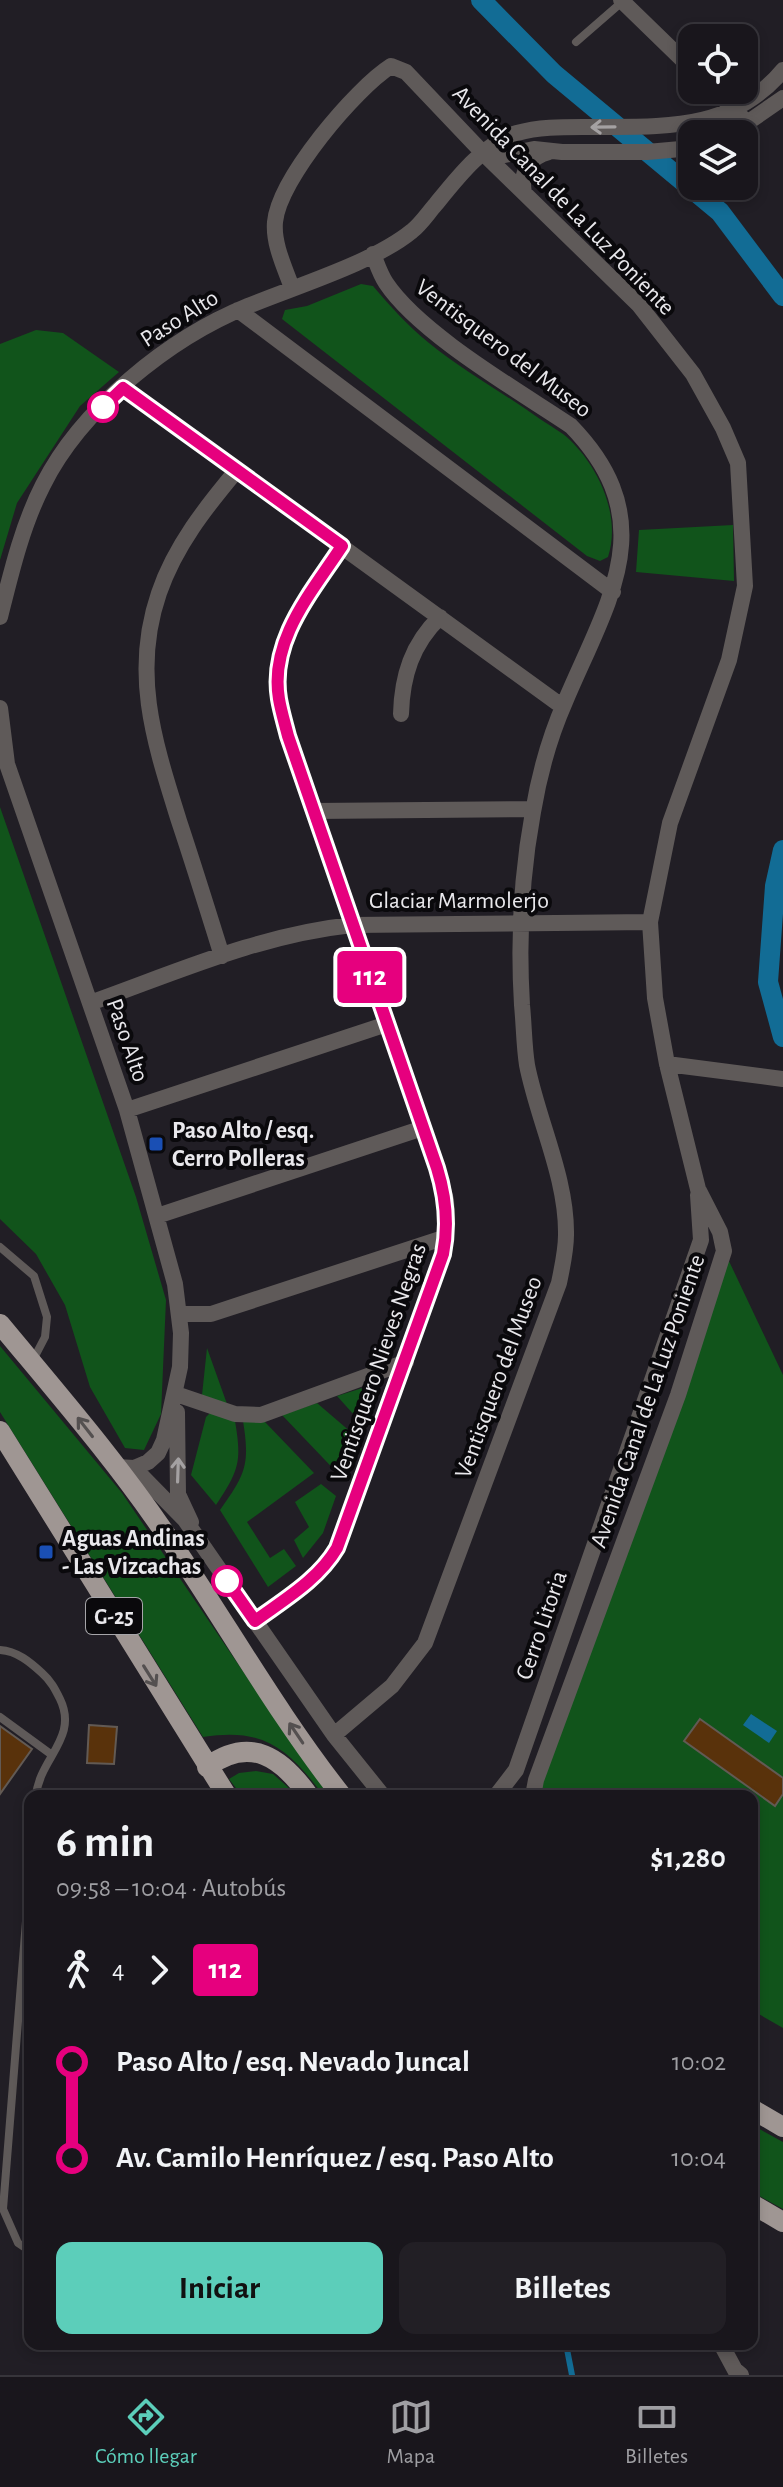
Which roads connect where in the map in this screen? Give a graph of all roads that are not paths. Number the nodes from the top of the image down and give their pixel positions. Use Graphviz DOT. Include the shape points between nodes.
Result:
graph roads {
  1 [pos="622,1"];
  2 [pos="576,42"];
  3 [pos="678,55"];
  4 [pos="783,70"];
  5 [pos="783,98"];
  6 [pos="728,104"];
  7 [pos="734,110"];
  8 [pos="744,120"];
  9 [pos="751,120"];
  10 [pos="678,149"];
  11 [pos="560,151"];
  12 [pos="483,153"];
  13 [pos="524,193"];
  14 [pos="373,254"];
  15 [pos="292,288"];
  16 [pos="238,310"];
  17 [pos="123,388"];
  18 [pos="237,470"];
  19 [pos="342,546"];
  20 [pos="613,592"];
  21 [pos="0,617"];
  22 [pos="440,617"];
  23 [pos="563,707"];
  24 [pos="0,708"];
  25 [pos="401,714"];
  26 [pos="533,809"];
  27 [pos="314,811"];
  28 [pos="650,922"];
  29 [pos="352,925"];
  30 [pos="519,925"];
  31 [pos="222,956"];
  32 [pos="90,1003"];
  33 [pos="387,1024"];
  34 [pos="667,1064"];
  35 [pos="783,1079"];
  36 [pos="127,1110"];
  37 [pos="423,1128"];
  38 [pos="698,1189"];
  39 [pos="157,1216"];
  40 [pos="446,1237"];
  41 [pos="0,1247"];
  42 [pos="179,1314"];
  43 [pos="0,1324"];
  44 [pos="32,1362"];
  45 [pos="406,1362"];
  46 [pos="176,1394"];
  47 [pos="0,1431"];
  48 [pos="126,1468"];
  49 [pos="200,1542"];
  50 [pos="255,1621"];
  51 [pos="0,1650"];
  52 [pos="0,1717"];
  53 [pos="334,1735"];
  54 [pos="52,1755"];
  55 [pos="207,1767"];
  56 [pos="36,1790"];
  57 [pos="223,1790"];
  58 [pos="304,1790"];
  59 [pos="337,1790"];
  60 [pos="378,1790"];
  61 [pos="501,1790"];
  62 [pos="534,1790"];
  63 [pos="24,1946"];
  64 [pos="758,2112"];
  65 [pos="783,2127"];
  66 [pos="758,2210"];
  67 [pos="783,2222"];
  68 [pos="24,2247"];
  69 [pos="724,2350"];
  70 [pos="741,2375"];
  1 -- 2 [label="lane"];
  1 -- 3 [label="street"];
  4 -- 7 [label="street"];
  5 -- 9 [label="street"];
  6 -- 7 [label="street"];
  7 -- 8 [label="street"];
  7 -- 12 [label="street, Paso Alto, one-way" via="676,126 529,131 501,139"];
  10 -- 11 [label="street"];
  11 -- 12 [label="street"];
  11 -- 13 [label="street" via="529,164"];
  12 -- 13 [label="street, Avenida Canal de La Luz Poniente"];
  12 -- 14 [label="street, Paso Alto" via="414,230"];
  12 -- 15 [label="street, Avenida Canal de La Luz Poniente" via="406,72 391,66 375,76 303,159 280,197 274,224"];
  13 -- 28 [label="street, Avenida Canal de La Luz Poniente" via="639,305 693,374 738,463 745,586 729,660 670,823"];
  14 -- 15 [label="street, Paso Alto"];
  14 -- 20 [label="street, Ventisquero del Museo" via="385,281 414,315 571,426 587,443 615,487 619,505 622,548"];
  15 -- 16 [label="street, Paso Alto"];
  16 -- 17 [label="street, Paso Alto" via="157,356"];
  16 -- 20 [label="street"];
  17 -- 18 [label="street"];
  17 -- 21 [label="street, Paso Alto" via="83,426 41,488"];
  18 -- 19 [label="street"];
  18 -- 31 [label="street" via="201,512 159,594 146,689 154,739"];
  19 -- 22 [label="street"];
  19 -- 27 [label="street, Ventisquero Nieves Negras" via="287,632 279,662 278,697"];
  20 -- 23 [label="street, Ventisquero del Museo"];
  22 -- 23 [label="street"];
  22 -- 25 [label="street" via="413,652"];
  23 -- 26 [label="street, Ventisquero del Museo"];
  24 -- 32 [label="street, Paso Alto" via="7,764"];
  26 -- 27 [label="street"];
  26 -- 30 [label="street, Ventisquero del Museo"];
  27 -- 29 [label="street, Ventisquero Nieves Negras"];
  28 -- 30 [label="street, Glaciar Marmolerjo"];
  28 -- 34 [label="street, Avenida Canal de La Luz Poniente" via="655,998"];
  29 -- 30 [label="street, Glaciar Marmolerjo"];
  29 -- 31 [label="street, Glaciar Marmolerjo" via="274,937"];
  29 -- 33 [label="street, Ventisquero Nieves Negras"];
  30 -- 53 [label="street, Ventisquero del Museo" via="527,1063 563,1202 566,1235 559,1283 425,1643 392,1686"];
  31 -- 32 [label="street, Glaciar Marmolerjo"];
  32 -- 36 [label="street, Paso Alto"];
  33 -- 36 [label="street"];
  33 -- 37 [label="street, Ventisquero Nieves Negras"];
  34 -- 35 [label="street"];
  34 -- 38 [label="street, Avenida Canal de La Luz Poniente"];
  36 -- 39 [label="street, Paso Alto"];
  37 -- 39 [label="street"];
  37 -- 40 [label="street, Ventisquero Nieves Negras" via="446,1200"];
  38 -- 61 [label="street, Cerro Litoria" via="701,1240 516,1770"];
  38 -- 62 [label="street, Avenida Canal de La Luz Poniente" via="724,1251 678,1395"];
  39 -- 42 [label="street, Paso Alto"];
  40 -- 42 [label="street" via="211,1314"];
  40 -- 45 [label="street, Ventisquero Nieves Negras"];
  41 -- 44 [label="lane" via="34,1276 47,1317 45,1337"];
  42 -- 46 [label="street, Paso Alto"];
  43 -- 44 [label="main road"];
  48 -- 44 [label="main road, one-way"];
  45 -- 46 [label="street" via="261,1415 235,1414"];
  45 -- 50 [label="street, Ventisquero Nieves Negras" via="332,1556 315,1577"];
  46 -- 48 [label="street, Paso Alto" via="158,1453"];
  49 -- 46 [label="street, Paso Alto, one-way" via="178,1494"];
  47 -- 55 [label="main road, G-25, one-way"];
  48 -- 49 [label="street" via="185,1520"];
  59 -- 48 [label="main road, one-way"];
  49 -- 50 [label="street"];
  50 -- 53 [label="street"];
  51 -- 54 [label="lane" via="29,1661 51,1681 61,1700 64,1734"];
  52 -- 54 [label="lane"];
  53 -- 60 [label="street"];
  54 -- 56 [label="lane"];
  55 -- 57 [label="main road, G-25"];
  55 -- 58 [label="main road" via="241,1751 260,1754 285,1767"];
  63 -- 68 [label="lane" via="3,2209"];
  64 -- 65 [label="main road"];
  66 -- 67 [label="main road"];
  69 -- 70 [label="street"];
}
